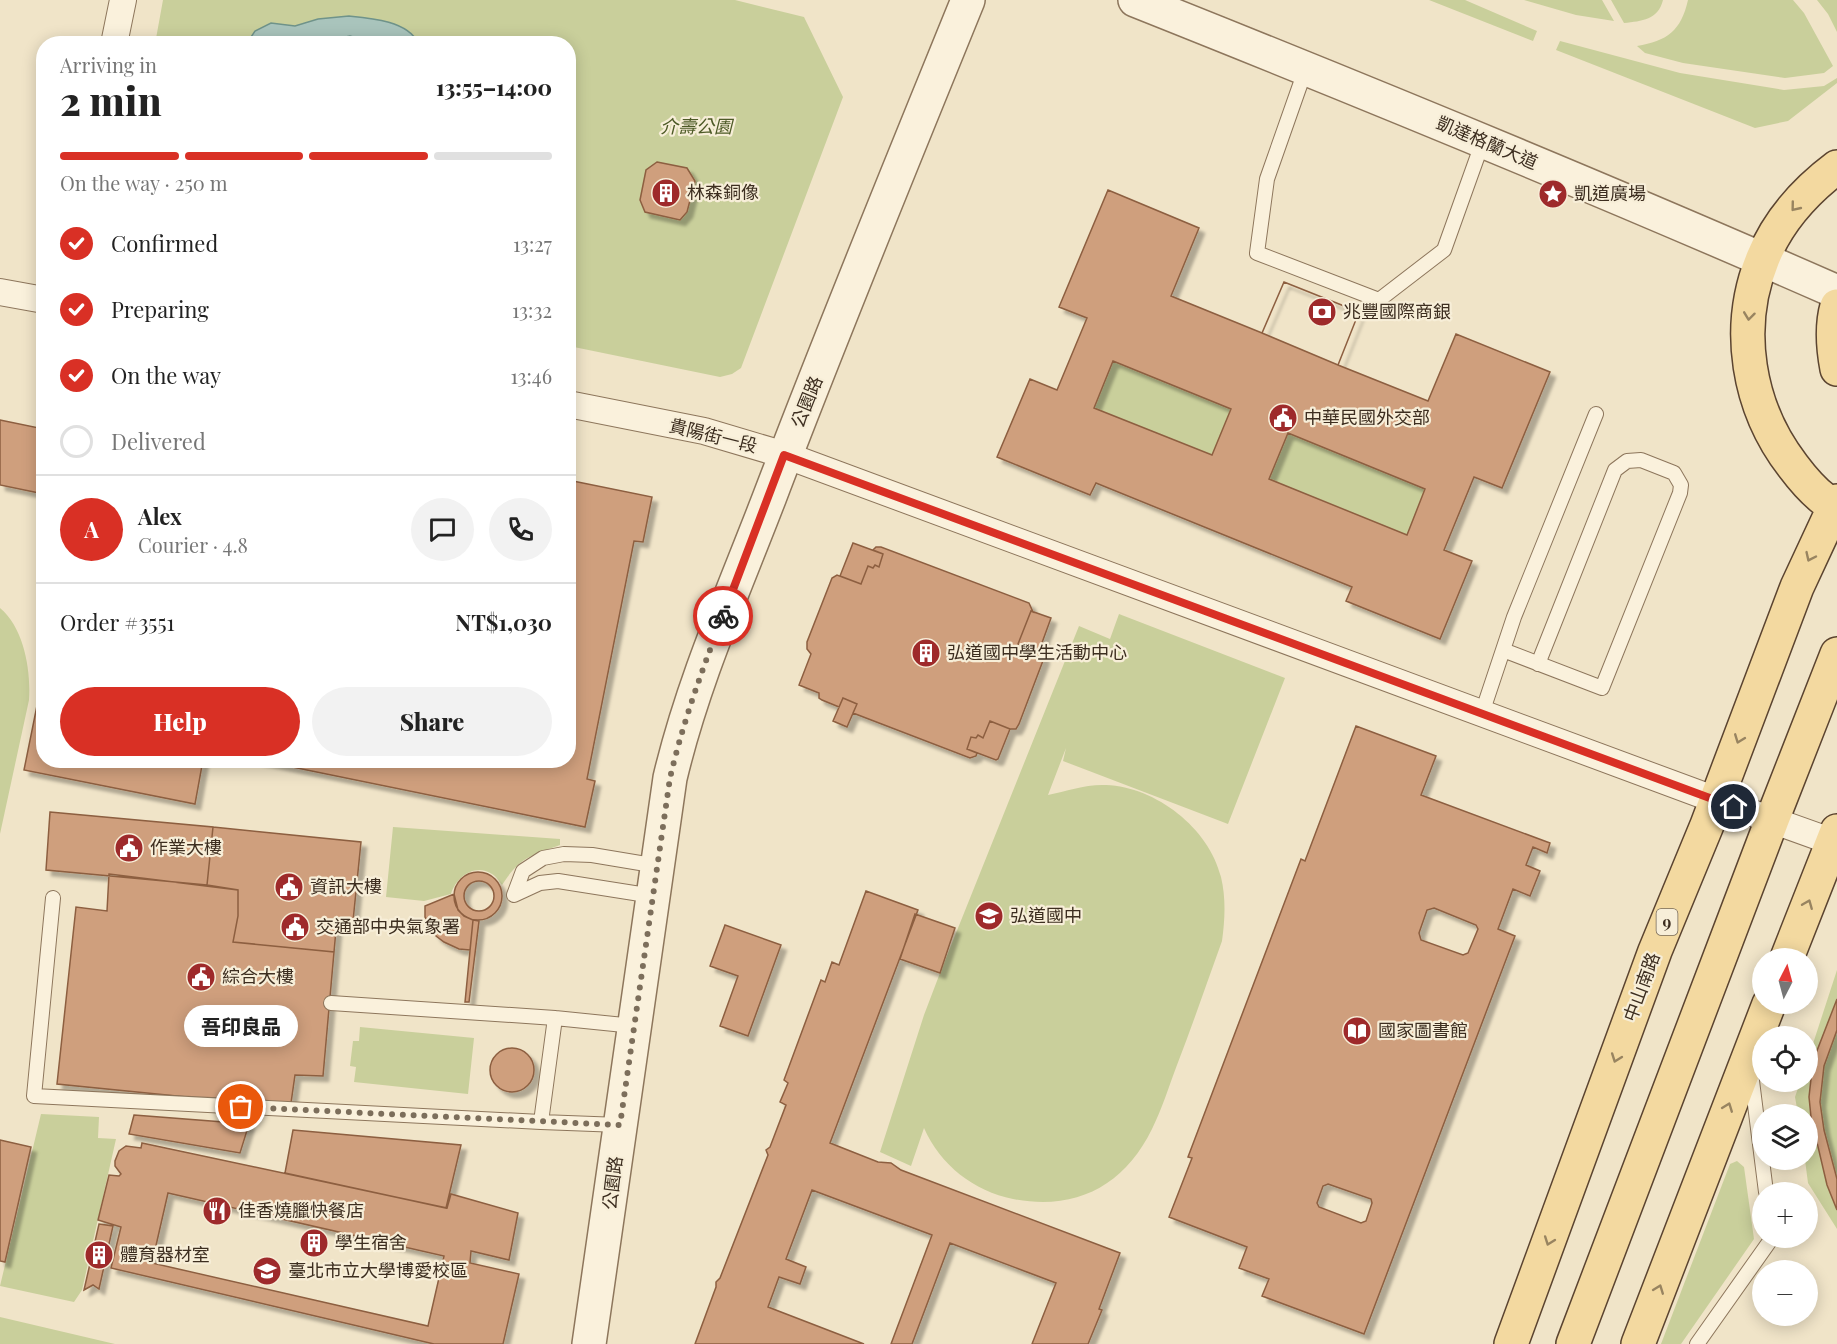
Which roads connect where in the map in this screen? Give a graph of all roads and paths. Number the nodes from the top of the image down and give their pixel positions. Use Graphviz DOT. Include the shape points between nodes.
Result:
graph roads {
  1 [pos="123,0"];
  2 [pos="968,0"];
  3 [pos="1135,0"];
  4 [pos="116,36"];
  5 [pos="1306,68"];
  6 [pos="1483,141"];
  7 [pos="1837,167"];
  8 [pos="1762,259"];
  9 [pos="0,292"];
  10 [pos="1837,292"];
  11 [pos="36,299"];
  12 [pos="1837,306"];
  13 [pos="1837,369"];
  14 [pos="576,406"];
  15 [pos="1596,414"];
  16 [pos="784,455"];
  17 [pos="1836,504"];
  18 [pos="1503,650"];
  19 [pos="1837,654"];
  20 [pos="1538,664"];
  21 [pos="1482,714"];
  22 [pos="1716,800"];
  23 [pos="1772,820"];
  24 [pos="1835,836"];
  25 [pos="656,881"];
  26 [pos="53,898"];
  27 [pos="1790,948"];
  28 [pos="331,1003"];
  29 [pos="1764,1014"];
  30 [pos="555,1018"];
  31 [pos="634,1026"];
  32 [pos="1749,1053"];
  33 [pos="541,1122"];
  34 [pos="620,1125"];
  35 [pos="1765,1182"];
  36 [pos="1765,1248"];
  37 [pos="590,1344"];
  38 [pos="1511,1344"];
  39 [pos="1573,1344"];
  40 [pos="1638,1344"];
  41 [pos="1697,1344"];
  1 -- 4 [label="street"];
  2 -- 16 [label="street, 公園路"];
  3 -- 5 [label="street, 凱達格蘭大道"];
  5 -- 6 [label="street, 凱達格蘭大道"];
  5 -- 6 [label="lane" via="1267,179 1257,253 1379,300 1444,250"];
  6 -- 8 [label="street, 凱達格蘭大道"];
  7 -- 8 [label="main road, one-way" via="1793,207"];
  8 -- 10 [label="street, 凱達格蘭大道"];
  8 -- 17 [label="main road, one-way" via="1748,328 1755,393 1782,452 1802,478 1826,501"];
  9 -- 11 [label="street"];
  12 -- 13 [label="main road" via="1833,332"];
  14 -- 16 [label="street, 貴陽街一段" via="704,431"];
  15 -- 18 [label="lane"];
  16 -- 21 [label="street, 貴陽街一段"];
  16 -- 25 [label="street, 公園路" via="680,735"];
  17 -- 22 [label="main road, 中山南路 / 9, one-way" via="1797,587"];
  18 -- 20 [label="lane"];
  18 -- 21 [label="lane"];
  19 -- 23 [label="main road"];
  20 -- 20 [label="lane" via="1615,470 1627,460 1641,460 1674,473 1681,485 1680,493 1602,688"];
  21 -- 22 [label="street, 貴陽街一段"];
  22 -- 23 [label="street, 貴陽街一段"];
  22 -- 38 [label="main road, 中山南路 / 9, one-way" via="1655,951"];
  23 -- 24 [label="street, 貴陽街一段"];
  23 -- 39 [label="main road"];
  27 -- 24 [label="main road, one-way"];
  25 -- 25 [label="lane" via="592,855 564,854 543,858 524,872 514,896 540,883"];
  25 -- 31 [label="street, 公園路"];
  26 -- 33 [label="lane" via="34,1096"];
  28 -- 30 [label="lane"];
  29 -- 32 [label="main road"];
  30 -- 31 [label="lane"];
  30 -- 33 [label="lane"];
  31 -- 34 [label="street, 公園路"];
  32 -- 35 [label="lane"];
  40 -- 32 [label="main road, one-way"];
  33 -- 34 [label="lane"];
  34 -- 37 [label="street, 公園路"];
  36 -- 41 [label="lane"];
}
